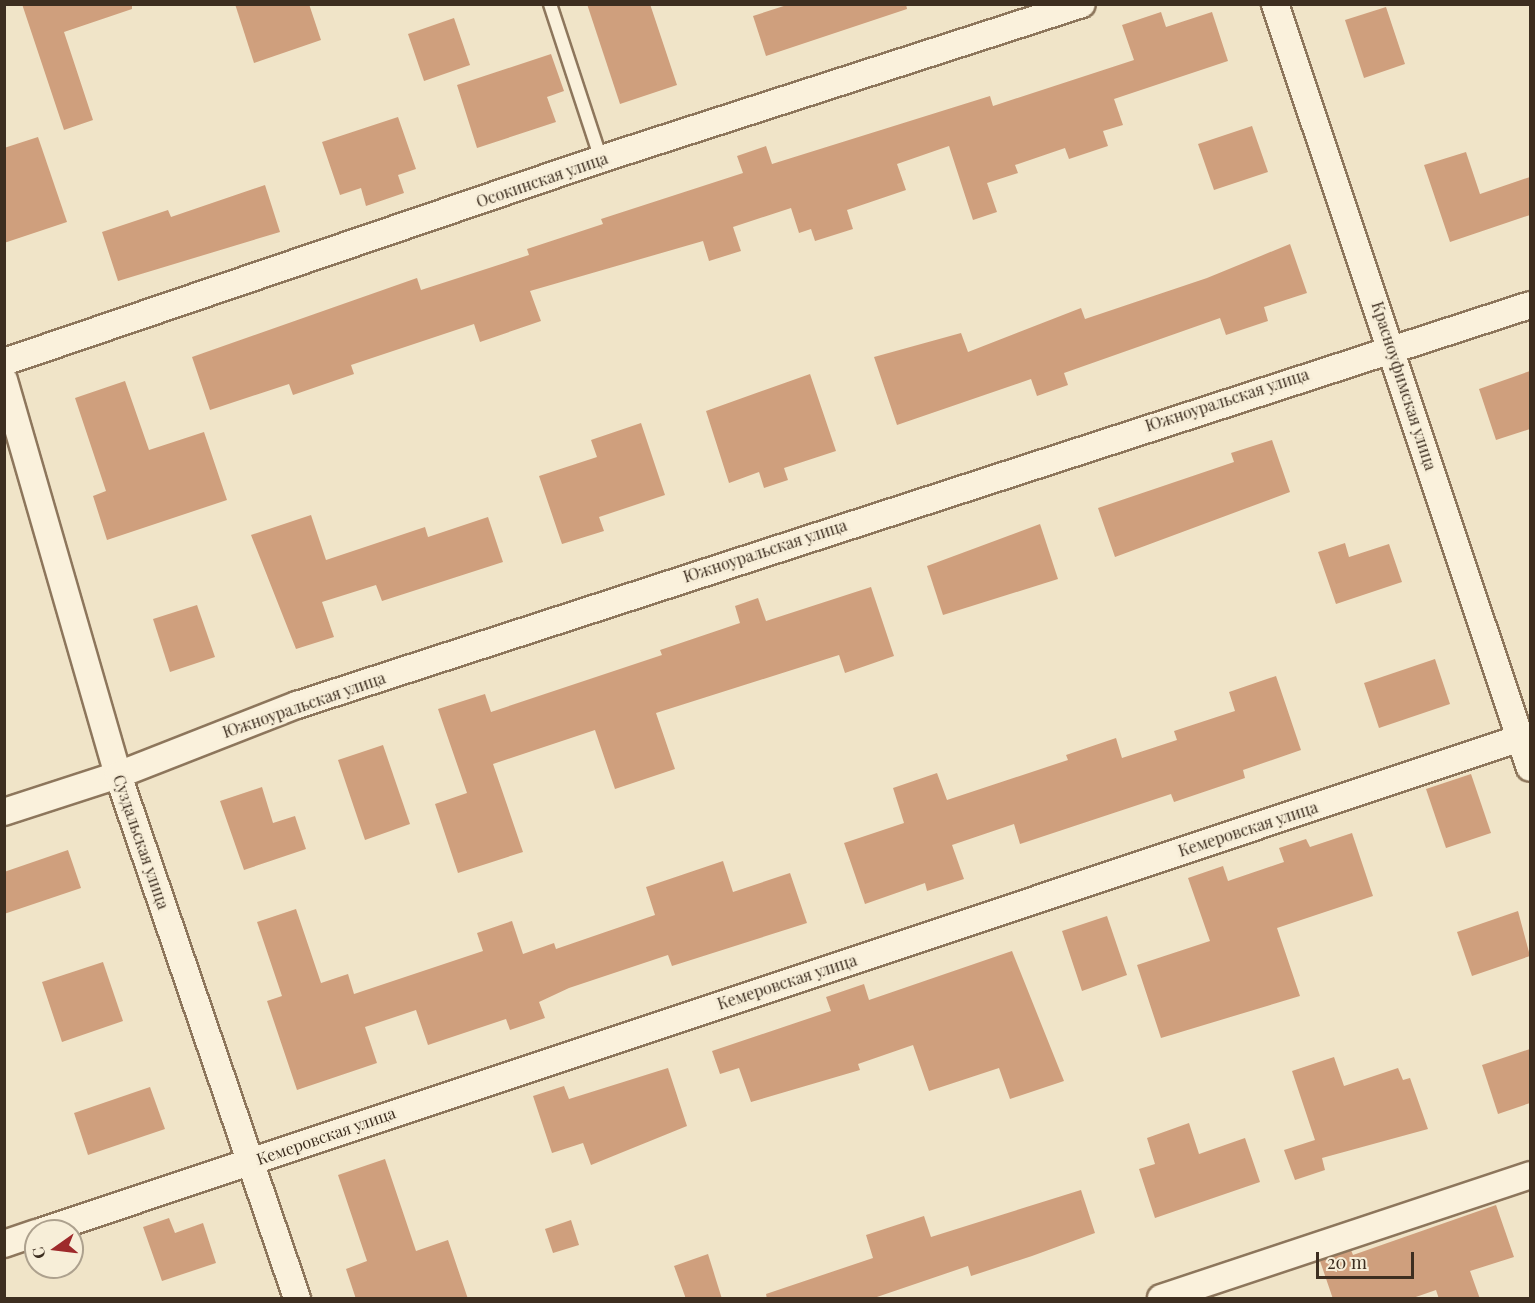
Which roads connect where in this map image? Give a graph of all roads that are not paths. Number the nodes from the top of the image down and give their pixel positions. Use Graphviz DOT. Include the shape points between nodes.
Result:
graph roads {
  1 [pos="550,4"];
  2 [pos="1082,4"];
  3 [pos="1275,4"];
  4 [pos="601,159"];
  5 [pos="1530,305"];
  6 [pos="1391,347"];
  7 [pos="4,362"];
  8 [pos="4,380"];
  9 [pos="1526,736"];
  10 [pos="1530,768"];
  11 [pos="118,775"];
  12 [pos="4,812"];
  13 [pos="251,1162"];
  14 [pos="1530,1175"];
  15 [pos="79,1219"];
  16 [pos="24,1237"];
  17 [pos="4,1244"];
  18 [pos="297,1299"];
  19 [pos="1161,1299"];
  1 -- 4 [label="lane"];
  2 -- 4 [label="street, Осокинская улица"];
  3 -- 6 [label="street, Красноуфимская улица"];
  4 -- 7 [label="street, Осокинская улица"];
  5 -- 6 [label="street, Южноуральская улица" via="1423,343"];
  6 -- 9 [label="street, Красноуфимская улица"];
  6 -- 11 [label="street, Южноуральская улица" via="297,705"];
  8 -- 11 [label="street, Суздальская улица"];
  9 -- 10 [label="street, Красноуфимская улица"];
  9 -- 13 [label="street, Кемеровская улица"];
  11 -- 12 [label="street, Южноуральская улица"];
  11 -- 13 [label="street, Суздальская улица"];
  13 -- 15 [label="street, Кемеровская улица"];
  13 -- 18 [label="street, Суздальская улица"];
  14 -- 19 [label="street"];
  16 -- 17 [label="street"];
}
